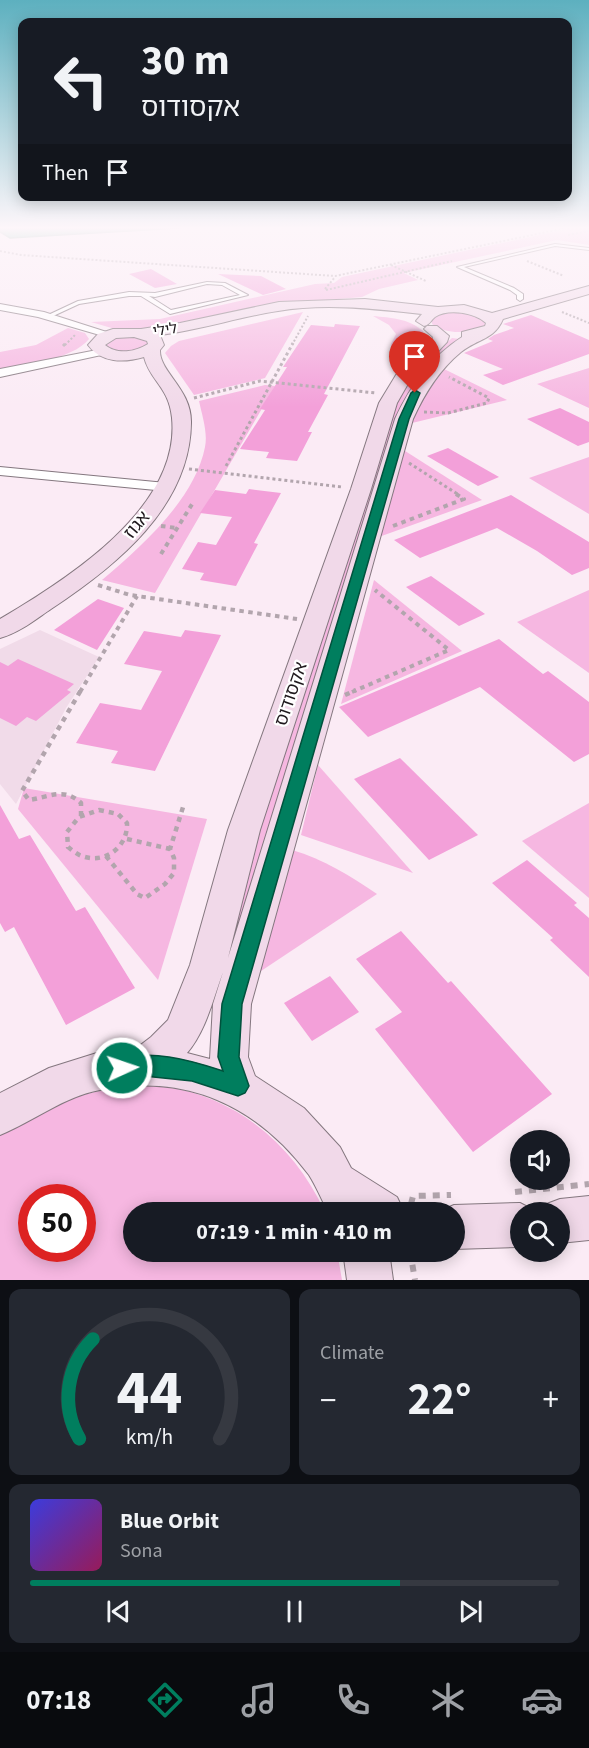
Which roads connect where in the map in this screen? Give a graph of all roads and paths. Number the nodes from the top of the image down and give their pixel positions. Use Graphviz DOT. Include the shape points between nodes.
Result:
graph roads {
  1 [pos="187,288"];
  2 [pos="230,288"];
  3 [pos="332,288"];
  4 [pos="503,288"];
  5 [pos="554,288"];
  6 [pos="589,290"];
  7 [pos="333,294"];
  8 [pos="516,294"];
  9 [pos="143,295"];
  10 [pos="0,307"];
  11 [pos="310,309"];
  12 [pos="463,309"];
  13 [pos="49,316"];
  14 [pos="431,321"];
  15 [pos="489,327"];
  16 [pos="143,333"];
  17 [pos="110,335"];
  18 [pos="154,347"];
  19 [pos="102,351"];
  20 [pos="122,355"];
  21 [pos="435,370"];
  22 [pos="158,371"];
  23 [pos="0,373"];
  24 [pos="272,383"];
  25 [pos="178,402"];
  26 [pos="400,403"];
  27 [pos="394,453"];
  28 [pos="226,466"];
  29 [pos="0,471"];
  30 [pos="214,472"];
  31 [pos="328,485"];
  32 [pos="166,487"];
  33 [pos="194,501"];
  34 [pos="370,535"];
  35 [pos="161,554"];
  36 [pos="358,576"];
  37 [pos="80,579"];
  38 [pos="137,596"];
  39 [pos="316,622"];
  40 [pos="0,630"];
  41 [pos="320,706"];
  42 [pos="184,804"];
  43 [pos="81,816"];
  44 [pos="127,839"];
  45 [pos="170,849"];
  46 [pos="106,856"];
  47 [pos="144,1066"];
  48 [pos="238,1086"];
  49 [pos="0,1115"];
  50 [pos="589,1184"];
  51 [pos="346,1199"];
  52 [pos="377,1202"];
  53 [pos="534,1202"];
  54 [pos="510,1209"];
  55 [pos="465,1211"];
  56 [pos="589,1218"];
  57 [pos="570,1220"];
  58 [pos="368,1262"];
  59 [pos="412,1262"];
  60 [pos="370,1280"];
  61 [pos="415,1280"];
  1 -- 9 [label="lane"];
  2 -- 9 [label="lane" via="245,295 170,312"];
  3 -- 7 [label="path" via="326,289"];
  4 -- 8 [label="lane"];
  5 -- 8 [label="street"];
  6 -- 15 [label="street, אקסודוס" via="505,312"];
  8 -- 12 [label="street" via="477,309"];
  9 -- 13 [label="lane" via="78,303"];
  10 -- 13 [label="street"];
  11 -- 14 [label="street, לילי" via="396,312"];
  11 -- 18 [label="street, לילי" via="176,336"];
  11 -- 24 [label="path"];
  12 -- 14 [label="street"];
  12 -- 15 [label="street" via="484,314"];
  13 -- 17 [label="street"];
  14 -- 15 [label="street" via="463,335"];
  14 -- 16 [label="street, לילי" via="376,304 315,303 279,306"];
  14 -- 26 [label="street, אקסודוס" via="441,336 440,342 402,379"];
  15 -- 21 [label="street, אקסודוס" via="466,340"];
  16 -- 17 [label="street, לילי"];
  16 -- 18 [label="street" via="154,338"];
  17 -- 19 [label="street" via="98,341 96,345"];
  18 -- 20 [label="street, לילי" via="139,354"];
  18 -- 22 [label="street, אגוז" via="151,354"];
  19 -- 20 [label="street"];
  19 -- 23 [label="street"];
  20 -- 22 [label="street, אגוז"];
  21 -- 26 [label="street, אקסודוס" via="415,393"];
  21 -- 26 [label="path" via="489,398 487,403 448,413"];
  22 -- 25 [label="street, אגוז" via="174,390"];
  24 -- 25 [label="path" via="260,381"];
  24 -- 26 [label="path"];
  24 -- 28 [label="path"];
  25 -- 32 [label="street, אגוז" via="181,440"];
  26 -- 27 [label="street, אקסודוס"];
  26 -- 39 [label="street, אקסודוס"];
  27 -- 34 [label="street, אקסודוס"];
  27 -- 34 [label="path" via="464,499"];
  29 -- 32 [label="street"];
  30 -- 31 [label="path"];
  32 -- 37 [label="street, אגוז" via="126,539"];
  33 -- 35 [label="path"];
  34 -- 36 [label="street, אקסודוס"];
  36 -- 41 [label="street, אקסודוס"];
  36 -- 41 [label="path" via="449,650"];
  37 -- 38 [label="path"];
  37 -- 40 [label="street, אגוז"];
  38 -- 39 [label="path"];
  38 -- 43 [label="path" via="22,791 29,801 59,792 74,795 81,803"];
  39 -- 47 [label="street, אקסודוס" via="244,830 203,976 182,1031"];
  41 -- 48 [label="street, אקסודוס" via="232,1004 229,1057"];
  42 -- 45 [label="path"];
  43 -- 44 [label="path" via="99,810 117,813 128,824"];
  43 -- 46 [label="path" via="66,833 68,847 88,858"];
  44 -- 45 [label="path"];
  44 -- 46 [label="path"];
  45 -- 46 [label="path" via="175,868 168,884 145,898 137,894"];
  47 -- 48 [label="street" via="192,1071"];
  47 -- 49 [label="street" via="100,1071 56,1084"];
  48 -- 51 [label="street" via="277,1110 312,1143"];
  50 -- 53 [label="path"];
  51 -- 52 [label="street"];
  54 -- 55 [label="street"];
  56 -- 57 [label="street"];
  58 -- 60 [label="street"];
  59 -- 61 [label="path"];
}
